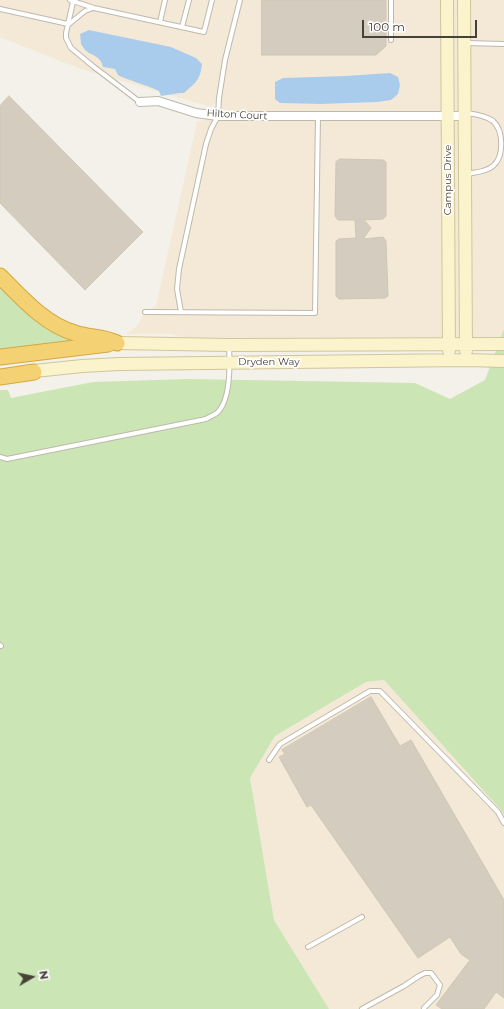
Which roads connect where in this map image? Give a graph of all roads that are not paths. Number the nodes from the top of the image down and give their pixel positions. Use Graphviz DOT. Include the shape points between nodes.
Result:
graph roads {
  1 [pos="165,0"];
  2 [pos="189,0"];
  3 [pos="212,0"];
  4 [pos="240,0"];
  5 [pos="390,0"];
  6 [pos="447,0"];
  7 [pos="464,0"];
  8 [pos="72,1"];
  9 [pos="94,8"];
  10 [pos="0,9"];
  11 [pos="160,22"];
  12 [pos="68,24"];
  13 [pos="182,27"];
  14 [pos="391,40"];
  15 [pos="464,43"];
  16 [pos="504,44"];
  17 [pos="140,102"];
  18 [pos="464,115"];
  19 [pos="218,116"];
  20 [pos="447,116"];
  21 [pos="318,117"];
  22 [pos="502,140"];
  23 [pos="502,147"];
  24 [pos="464,174"];
  25 [pos="0,276"];
  26 [pos="145,312"];
  27 [pos="181,312"];
  28 [pos="117,343"];
  29 [pos="449,344"];
  30 [pos="466,344"];
  31 [pos="504,344"];
  32 [pos="229,345"];
  33 [pos="0,357"];
  34 [pos="449,360"];
  35 [pos="466,360"];
  36 [pos="504,361"];
  37 [pos="230,362"];
  38 [pos="0,372"];
  39 [pos="34,372"];
  40 [pos="0,377"];
  41 [pos="0,457"];
  42 [pos="269,760"];
  43 [pos="504,822"];
  44 [pos="362,917"];
  45 [pos="308,947"];
  46 [pos="424,1008"];
  47 [pos="362,1009"];
  1 -- 11 [label="lane"];
  2 -- 13 [label="lane"];
  3 -- 13 [label="lane" via="204,32"];
  4 -- 19 [label="lane" via="225,60"];
  5 -- 14 [label="lane"];
  6 -- 20 [label="street, Campus Drive"];
  7 -- 15 [label="street, Campus Drive"];
  8 -- 9 [label="lane"];
  8 -- 12 [label="lane, Hilton Court"];
  9 -- 11 [label="lane"];
  9 -- 12 [label="lane" via="85,11"];
  10 -- 12 [label="lane"];
  11 -- 13 [label="lane"];
  12 -- 17 [label="lane, Hilton Court" via="66,38 70,48"];
  15 -- 16 [label="lane"];
  15 -- 18 [label="street, Campus Drive"];
  17 -- 19 [label="street, Hilton Court" via="158,101 196,113"];
  18 -- 20 [label="street, Hilton Court"];
  18 -- 22 [label="lane" via="487,118 494,122"];
  18 -- 24 [label="street, Campus Drive"];
  19 -- 21 [label="street, Hilton Court"];
  19 -- 27 [label="lane" via="206,144 179,269 177,290"];
  20 -- 21 [label="street, Hilton Court"];
  20 -- 29 [label="street, Campus Drive"];
  21 -- 27 [label="lane" via="316,313"];
  22 -- 23 [label="lane"];
  23 -- 24 [label="lane" via="497,162 492,167 485,171"];
  24 -- 30 [label="street, Campus Drive"];
  25 -- 28 [label="highway" via="53,323 76,334 107,338"];
  26 -- 27 [label="lane"];
  28 -- 32 [label="street, Dryden Way"];
  28 -- 33 [label="highway"];
  29 -- 30 [label="street, Dryden Way"];
  29 -- 32 [label="street, Dryden Way"];
  29 -- 34 [label="street, Campus Drive"];
  30 -- 31 [label="street, Dryden Way"];
  30 -- 35 [label="street, Campus Drive"];
  32 -- 37 [label="lane"];
  34 -- 35 [label="street, Dryden Way"];
  34 -- 37 [label="street, Dryden Way"];
  35 -- 36 [label="street, Dryden Way"];
  37 -- 39 [label="street, Dryden Way" via="97,365"];
  37 -- 41 [label="lane" via="226,397 217,413 206,419 21,457"];
  38 -- 39 [label="street, Dryden Way"];
  39 -- 40 [label="highway"];
  42 -- 43 [label="lane" via="280,744 370,691 380,691 498,812"];
  44 -- 45 [label="lane"];
  46 -- 47 [label="lane" via="437,995 440,985 431,973 425,973"];
}
